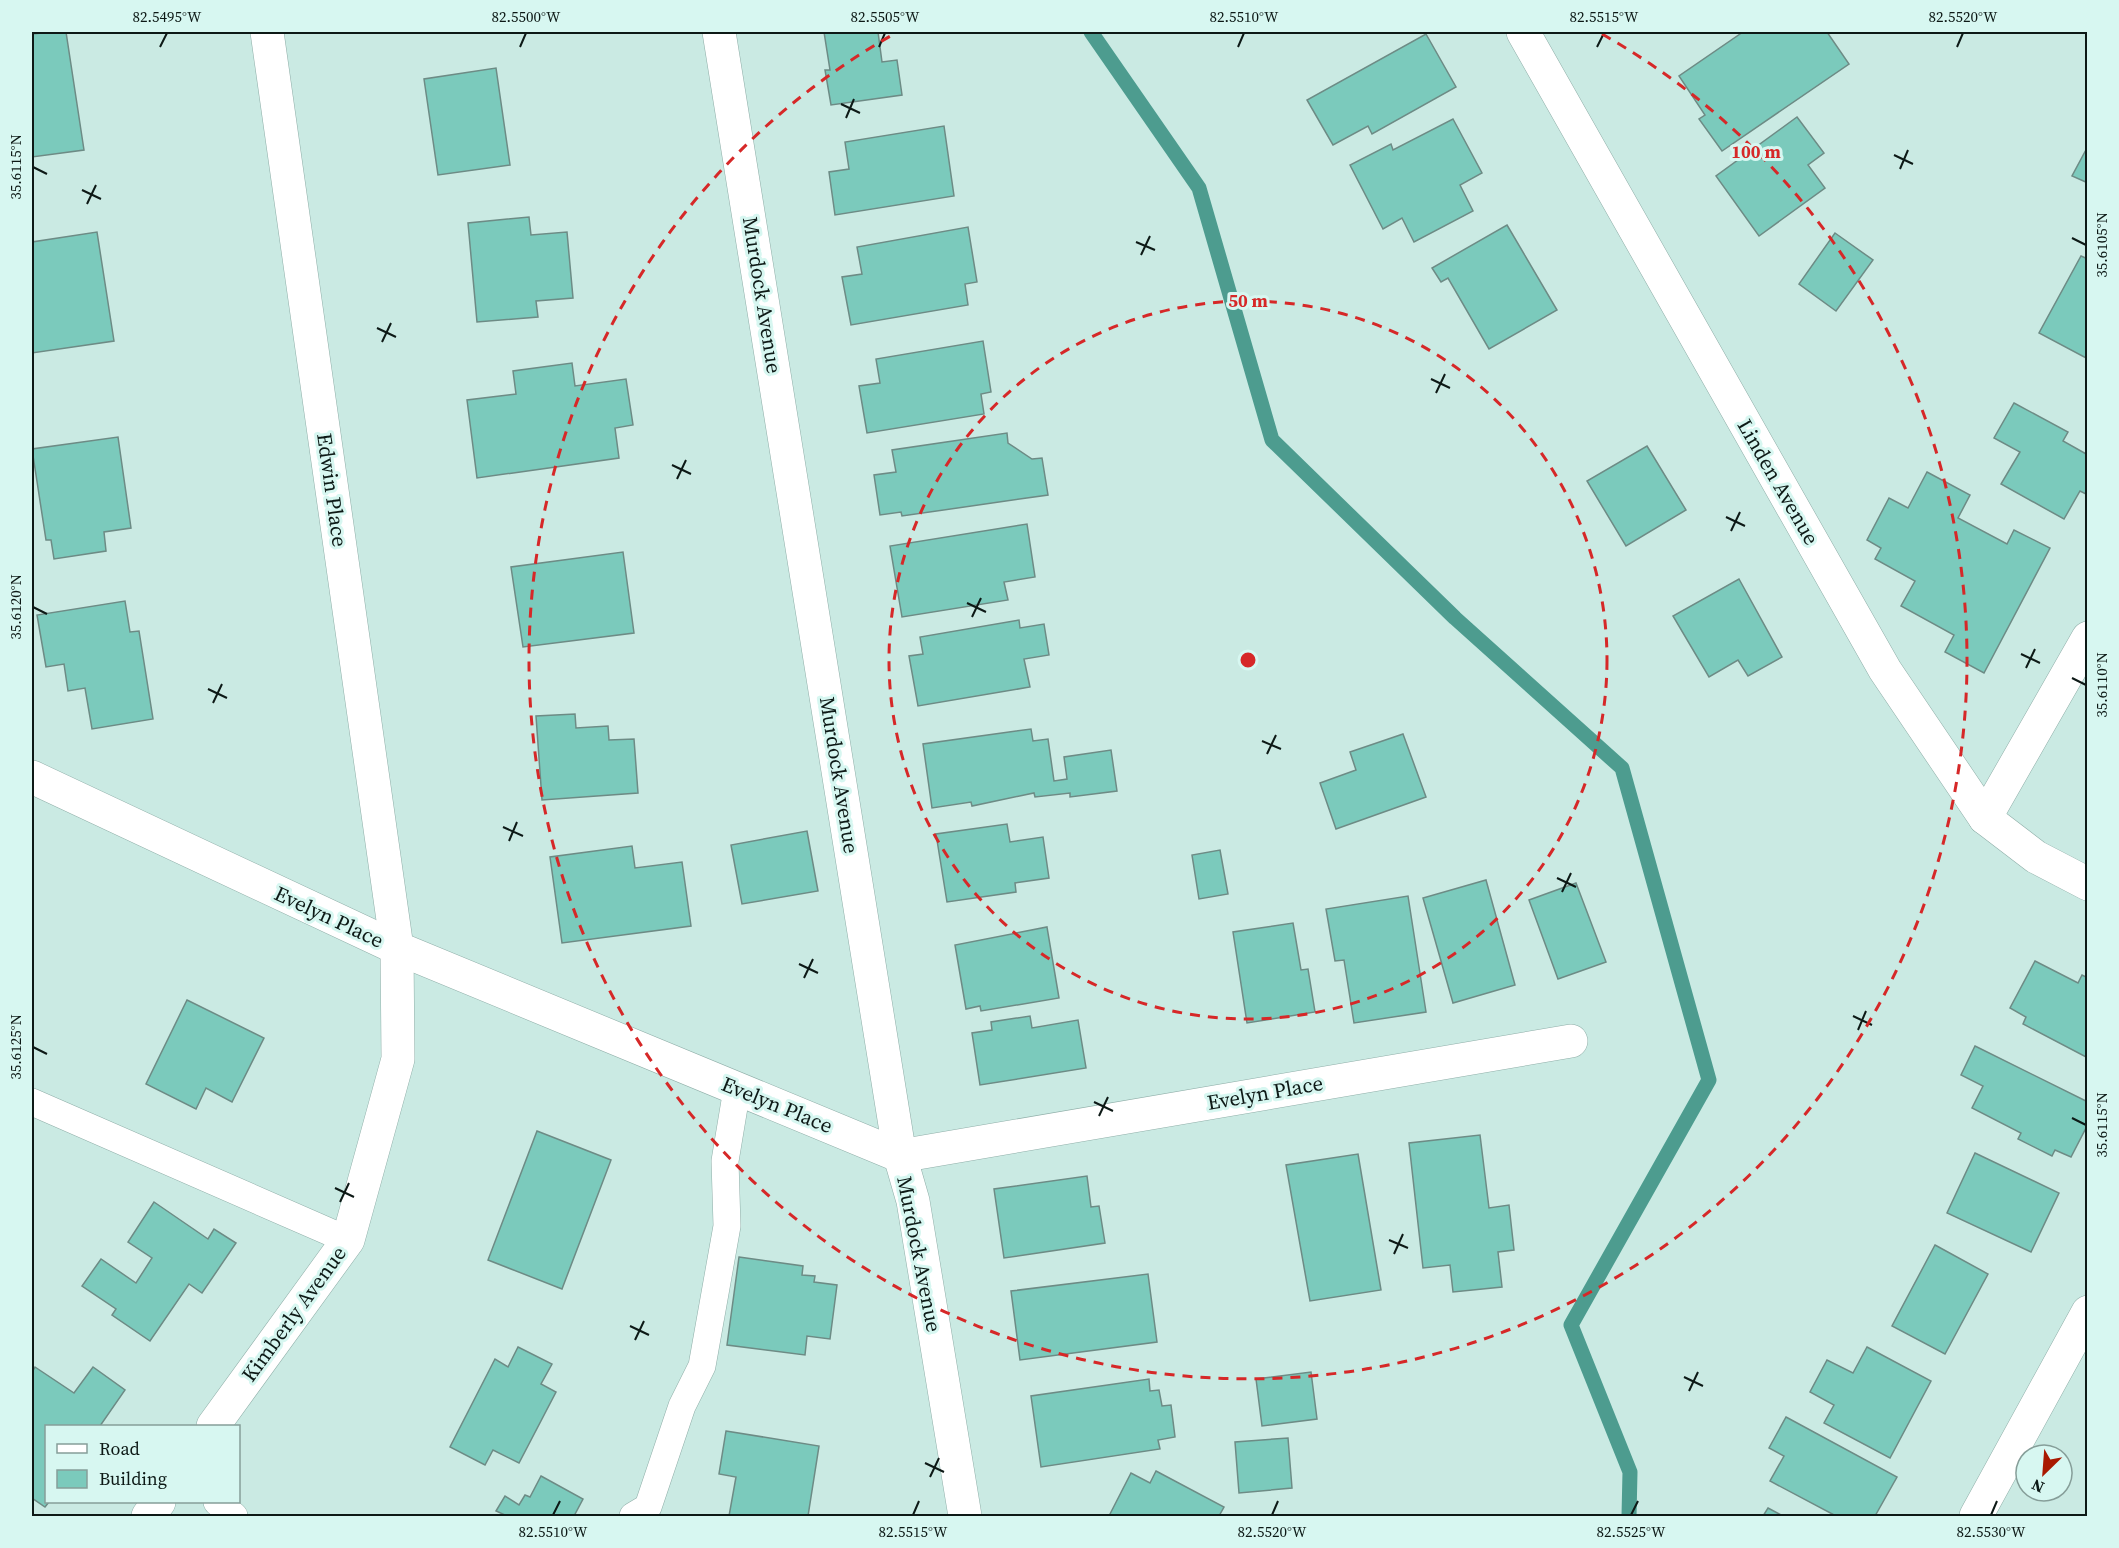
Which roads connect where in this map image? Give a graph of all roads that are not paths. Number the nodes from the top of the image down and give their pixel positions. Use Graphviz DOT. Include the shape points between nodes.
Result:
graph roads {
  1 [pos="267,32"];
  2 [pos="719,32"];
  3 [pos="1523,32"];
  4 [pos="2088,638"];
  5 [pos="32,777"];
  6 [pos="1985,818"];
  7 [pos="2088,884"];
  8 [pos="396,948"];
  9 [pos="1571,1041"];
  10 [pos="737,1089"];
  11 [pos="32,1102"];
  12 [pos="900,1156"];
  13 [pos="348,1240"];
  14 [pos="2088,1312"];
  15 [pos="214,1425"];
  16 [pos="158,1503"];
  17 [pos="218,1503"];
  18 [pos="148,1516"];
  19 [pos="234,1516"];
  20 [pos="633,1516"];
  21 [pos="965,1516"];
  22 [pos="1976,1516"];
  1 -- 8 [label="street, Edwin Place"];
  2 -- 12 [label="street, Murdock Avenue"];
  3 -- 6 [label="street, Linden Avenue" via="1885,670"];
  4 -- 6 [label="street"];
  5 -- 8 [label="street, Evelyn Place"];
  6 -- 7 [label="street, Linden Avenue" via="2036,857"];
  8 -- 10 [label="street, Evelyn Place"];
  8 -- 13 [label="street, Kimberly Avenue" via="398,1059"];
  9 -- 12 [label="street, Evelyn Place"];
  10 -- 12 [label="street, Evelyn Place"];
  10 -- 20 [label="lane" via="725,1161 727,1227 702,1365 682,1406 648,1506"];
  11 -- 13 [label="lane"];
  12 -- 21 [label="street, Murdock Avenue" via="913,1201"];
  13 -- 15 [label="street, Kimberly Avenue"];
  14 -- 22 [label="street"];
  16 -- 18 [label="street"];
  17 -- 19 [label="lane"];
}
